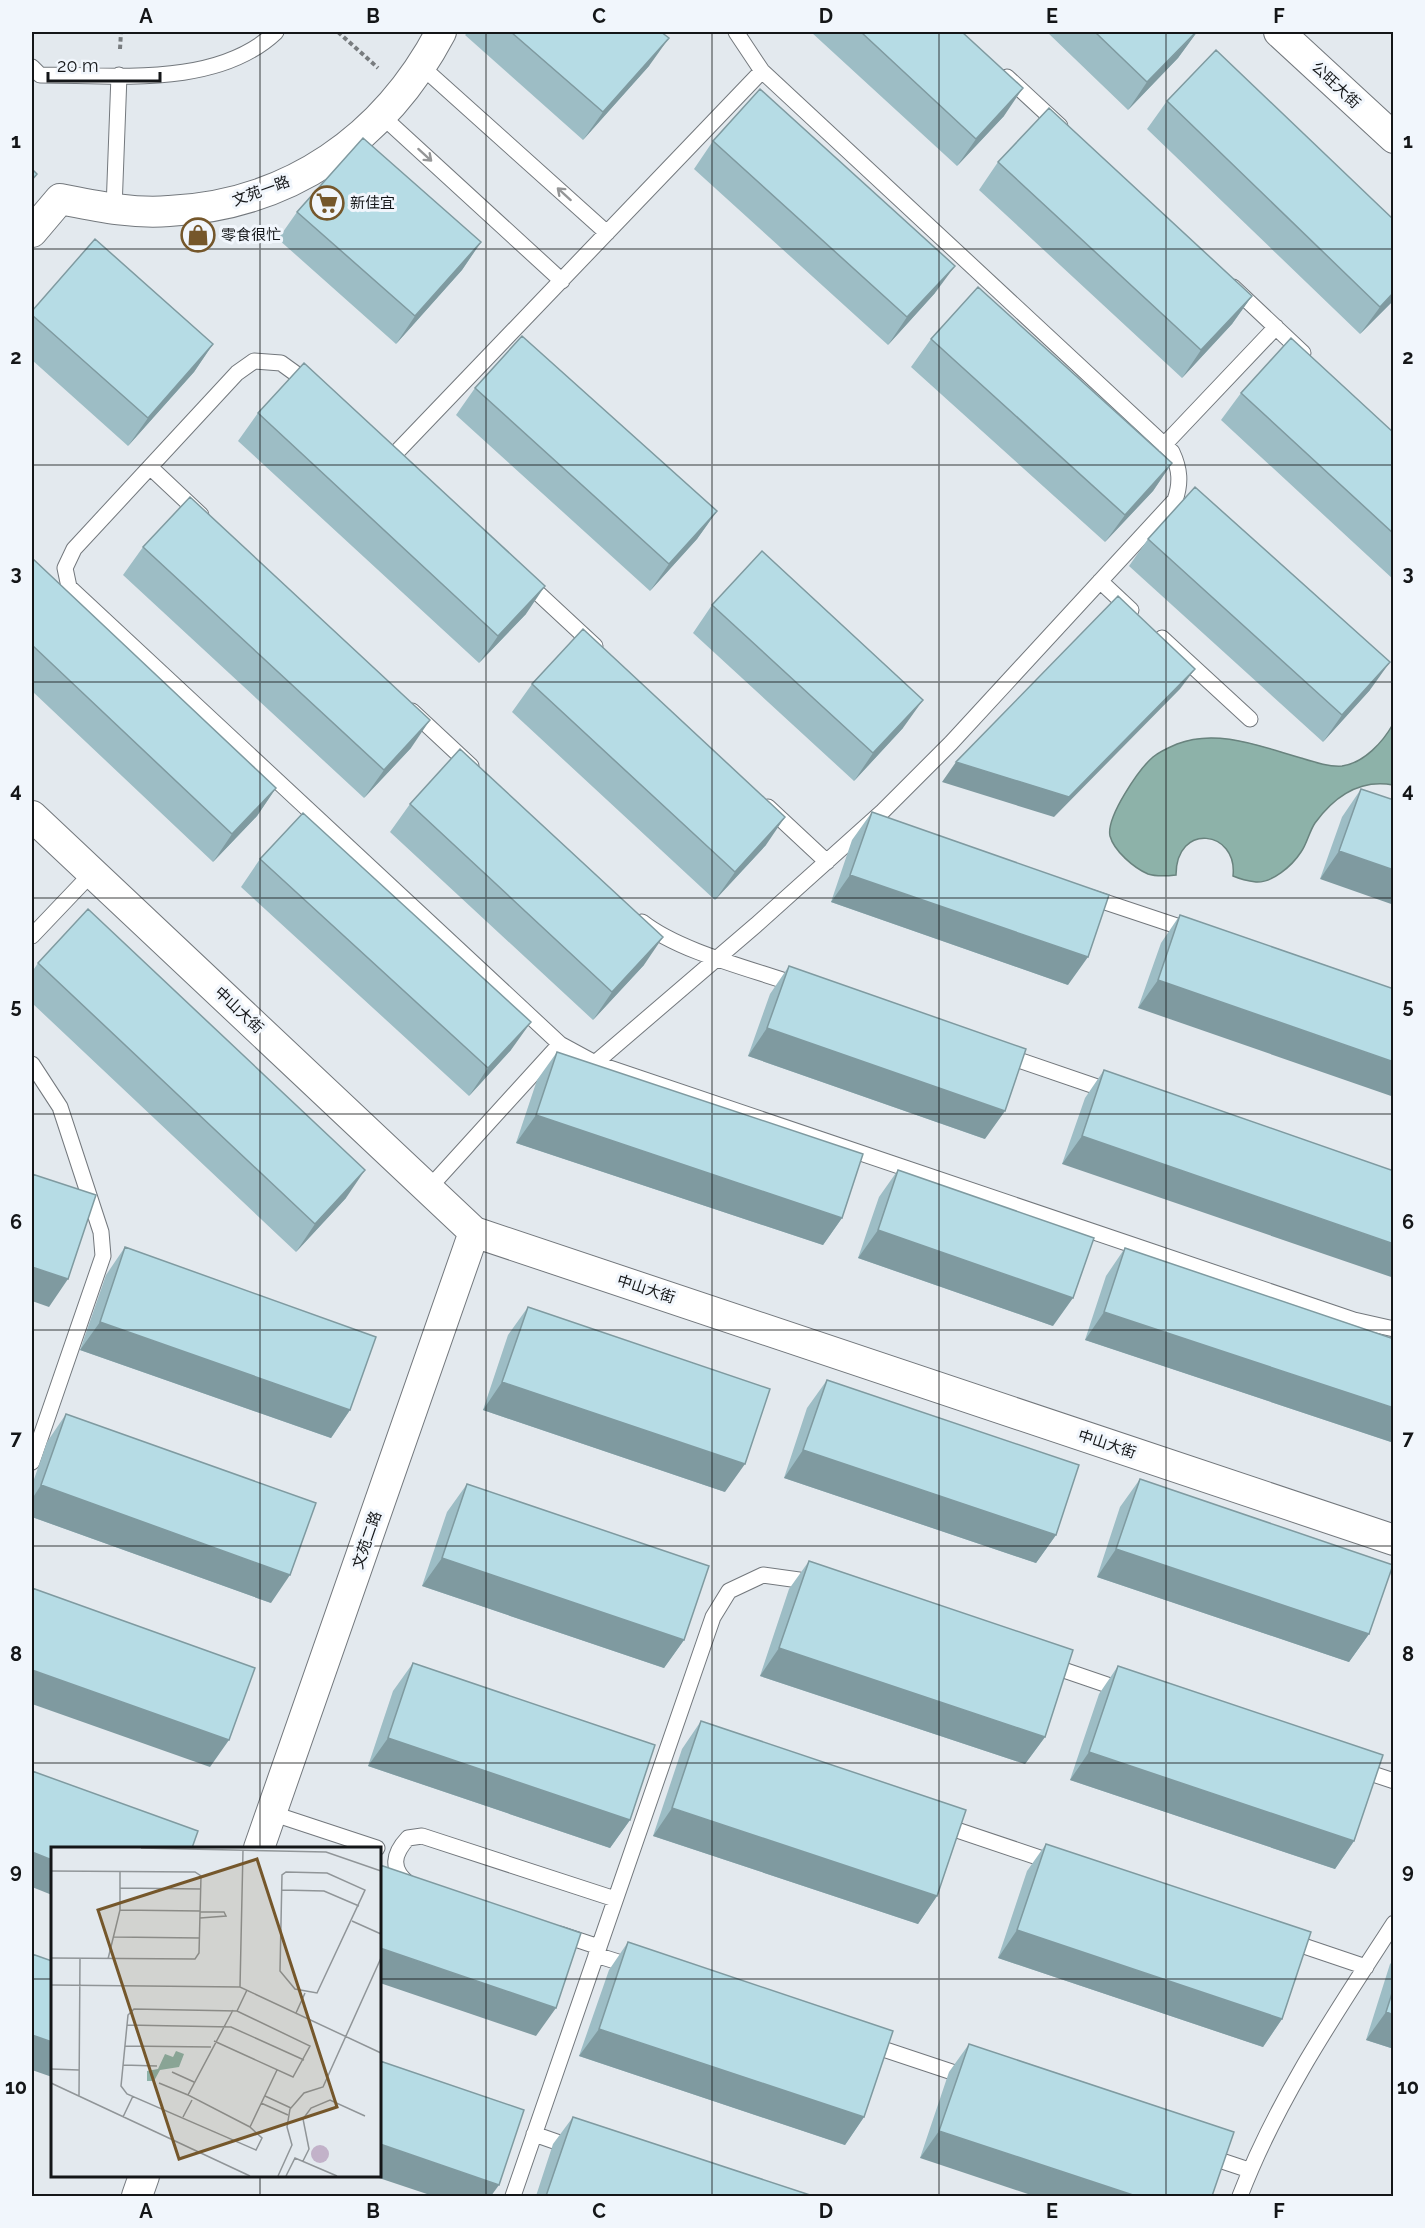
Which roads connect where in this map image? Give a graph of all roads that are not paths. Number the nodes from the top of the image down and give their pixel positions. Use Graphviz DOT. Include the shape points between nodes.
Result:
graph roads {
  1 [pos="276,32"];
  2 [pos="441,32"];
  3 [pos="736,32"];
  4 [pos="1280,32"];
  5 [pos="993,63"];
  6 [pos="422,66"];
  7 [pos="32,67"];
  8 [pos="762,71"];
  9 [pos="119,75"];
  10 [pos="382,116"];
  11 [pos="1070,135"];
  12 [pos="1394,138"];
  13 [pos="114,209"];
  14 [pos="32,232"];
  15 [pos="607,233"];
  16 [pos="1224,279"];
  17 [pos="562,281"];
  18 [pos="1276,327"];
  19 [pos="1318,366"];
  20 [pos="324,395"];
  21 [pos="1164,445"];
  22 [pos="392,457"];
  23 [pos="150,467"];
  24 [pos="211,524"];
  25 [pos="514,570"];
  26 [pos="1100,581"];
  27 [pos="609,659"];
  28 [pos="403,703"];
  29 [pos="1250,719"];
  30 [pos="481,776"];
  31 [pos="757,797"];
  32 [pos="32,816"];
  33 [pos="827,862"];
  34 [pos="92,873"];
  35 [pos="1071,890"];
  36 [pos="628,910"];
  37 [pos="32,936"];
  38 [pos="1204,936"];
  39 [pos="718,958"];
  40 [pos="819,992"];
  41 [pos="560,1044"];
  42 [pos="988,1049"];
  43 [pos="596,1063"];
  44 [pos="32,1064"];
  45 [pos="1123,1095"];
  46 [pos="429,1188"];
  47 [pos="474,1232"];
  48 [pos="1394,1329"];
  49 [pos="32,1462"];
  50 [pos="1394,1539"];
  51 [pos="832,1592"];
  52 [pos="1034,1660"];
  53 [pos="1136,1694"];
  54 [pos="1349,1766"];
  55 [pos="1394,1781"];
  56 [pos="271,1813"];
  57 [pos="922,1819"];
  58 [pos="259,1847"];
  59 [pos="372,1847"];
  60 [pos="381,1850"];
  61 [pos="397,1855"];
  62 [pos="1070,1868"];
  63 [pos="419,1887"];
  64 [pos="615,1899"];
  65 [pos="1394,1923"];
  66 [pos="543,1928"];
  67 [pos="1275,1936"];
  68 [pos="598,1951"];
  69 [pos="1365,1967"];
  70 [pos="652,1973"];
  71 [pos="855,2040"];
  72 [pos="979,2081"];
  73 [pos="534,2134"];
  74 [pos="1193,2152"];
  75 [pos="589,2153"];
  76 [pos="1250,2170"];
  77 [pos="143,2177"];
  78 [pos="137,2196"];
  79 [pos="513,2196"];
  80 [pos="1240,2196"];
  1 -- 9 [label="lane" via="247,52 219,64 188,72"];
  2 -- 6 [label="street, 文苑一路"];
  3 -- 8 [label="lane"];
  4 -- 12 [label="street, 公旺大街"];
  5 -- 11 [label="lane"];
  6 -- 10 [label="street, 文苑一路"];
  15 -- 6 [label="lane, one-way"];
  7 -- 9 [label="lane" via="40,75"];
  8 -- 15 [label="lane"];
  8 -- 21 [label="lane"];
  9 -- 13 [label="lane"];
  10 -- 13 [label="street, 文苑一路" via="320,166 261,193 168,212"];
  10 -- 17 [label="lane, one-way"];
  13 -- 14 [label="street, 文苑一路" via="60,200"];
  15 -- 17 [label="lane"];
  16 -- 18 [label="lane"];
  17 -- 22 [label="lane"];
  18 -- 19 [label="lane"];
  18 -- 21 [label="lane"];
  20 -- 23 [label="lane" via="281,363 254,361 237,373"];
  21 -- 26 [label="lane" via="1178,465 1184,490"];
  23 -- 24 [label="lane"];
  23 -- 41 [label="lane" via="74,549 65,568 69,587"];
  25 -- 27 [label="lane"];
  26 -- 29 [label="lane"];
  26 -- 33 [label="lane" via="876,824"];
  28 -- 30 [label="lane"];
  31 -- 33 [label="lane"];
  32 -- 34 [label="street, 中山大街"];
  33 -- 39 [label="lane"];
  34 -- 37 [label="lane"];
  34 -- 46 [label="street, 中山大街"];
  35 -- 38 [label="lane"];
  36 -- 39 [label="lane" via="651,929"];
  39 -- 40 [label="lane"];
  39 -- 43 [label="lane"];
  41 -- 43 [label="lane"];
  41 -- 46 [label="lane"];
  42 -- 45 [label="lane"];
  43 -- 48 [label="lane" via="1343,1316"];
  44 -- 49 [label="lane" via="60,1107 101,1232 104,1256"];
  46 -- 47 [label="street, 中山大街"];
  47 -- 50 [label="street, 中山大街"];
  47 -- 56 [label="street, 文苑二路"];
  51 -- 64 [label="lane" via="763,1575 729,1591 713,1617 678,1737"];
  52 -- 53 [label="lane"];
  54 -- 55 [label="lane"];
  56 -- 58 [label="street, 文苑二路"];
  56 -- 59 [label="lane"];
  57 -- 62 [label="lane"];
  60 -- 61 [label="lane"];
  61 -- 63 [label="lane" via="397,1873 407,1884"];
  61 -- 64 [label="lane" via="408,1838 422,1836"];
  64 -- 68 [label="lane"];
  65 -- 69 [label="lane"];
  66 -- 68 [label="lane"];
  67 -- 69 [label="lane"];
  68 -- 70 [label="lane"];
  68 -- 73 [label="lane"];
  69 -- 76 [label="lane" via="1287,2094"];
  71 -- 72 [label="lane"];
  73 -- 75 [label="lane"];
  73 -- 79 [label="lane"];
  74 -- 76 [label="lane"];
  76 -- 80 [label="lane"];
  77 -- 78 [label="street"];
}
